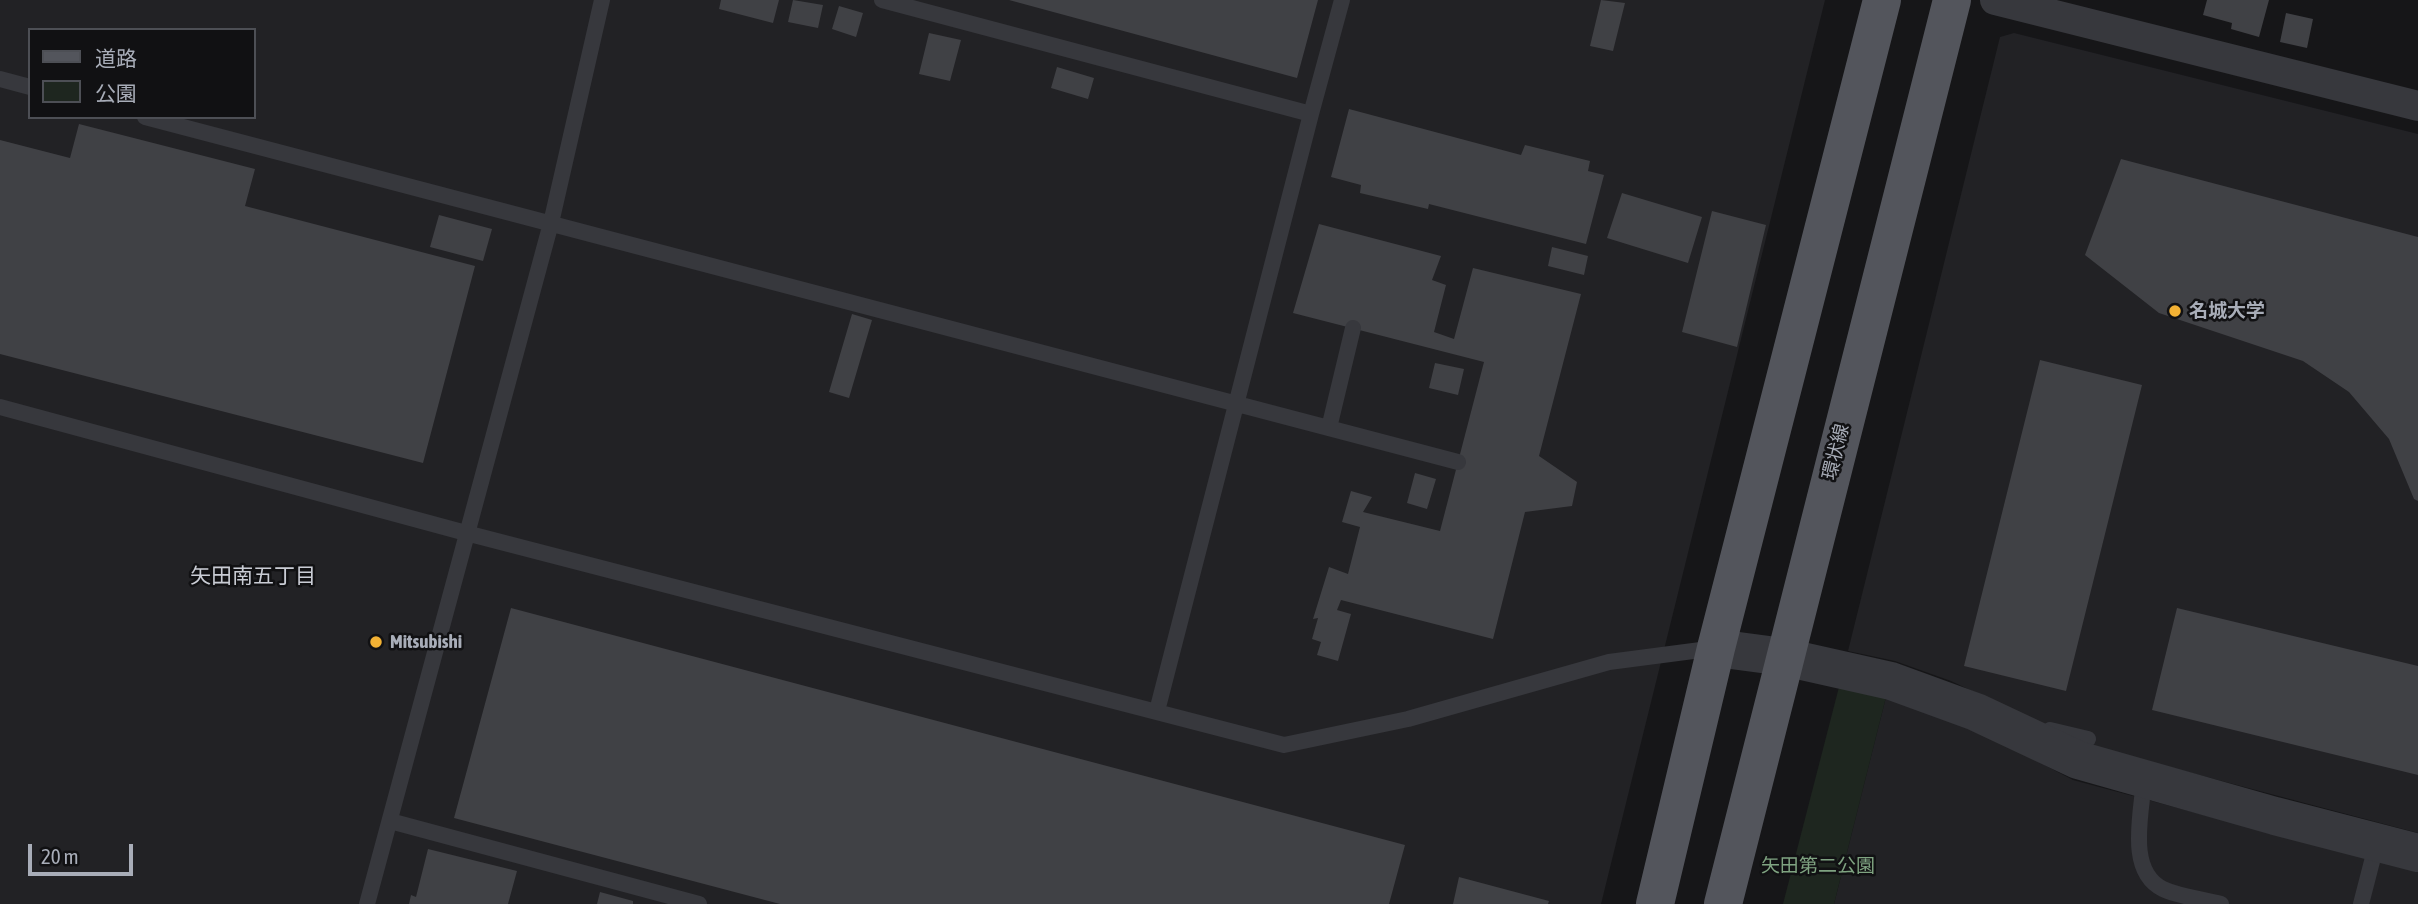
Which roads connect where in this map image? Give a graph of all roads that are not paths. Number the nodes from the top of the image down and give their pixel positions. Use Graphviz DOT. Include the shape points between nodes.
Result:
graph roads {
  1 [pos="601,0"];
  2 [pos="883,0"];
  3 [pos="1342,0"];
  4 [pos="1882,0"];
  5 [pos="1952,0"];
  6 [pos="1995,0"];
  7 [pos="0,79"];
  8 [pos="28,86"];
  9 [pos="2418,106"];
  10 [pos="1311,114"];
  11 [pos="153,119"];
  12 [pos="551,223"];
  13 [pos="1353,328"];
  14 [pos="1236,405"];
  15 [pos="0,407"];
  16 [pos="1329,428"];
  17 [pos="1458,462"];
  18 [pos="466,533"];
  19 [pos="1716,648"];
  20 [pos="1784,657"];
  21 [pos="1157,711"];
  22 [pos="1976,712"];
  23 [pos="2088,739"];
  24 [pos="2144,779"];
  25 [pos="390,821"];
  26 [pos="2376,842"];
  27 [pos="2418,853"];
  28 [pos="2162,897"];
  29 [pos="367,904"];
  30 [pos="699,904"];
  31 [pos="1655,904"];
  32 [pos="1723,904"];
  33 [pos="2221,904"];
  34 [pos="2361,904"];
  1 -- 12 [label="lane"];
  2 -- 10 [label="lane"];
  3 -- 10 [label="lane"];
  4 -- 19 [label="main road"];
  5 -- 20 [label="main road, 環状線"];
  6 -- 9 [label="street"];
  7 -- 8 [label="lane"];
  10 -- 14 [label="lane"];
  11 -- 12 [label="lane"];
  12 -- 14 [label="lane"];
  12 -- 18 [label="lane"];
  13 -- 16 [label="lane"];
  14 -- 16 [label="lane"];
  14 -- 21 [label="lane"];
  15 -- 18 [label="lane"];
  16 -- 17 [label="lane"];
  18 -- 21 [label="lane"];
  18 -- 25 [label="lane"];
  19 -- 20 [label="street"];
  19 -- 21 [label="lane" via="1609,662 1408,719 1284,744"];
  19 -- 31 [label="main road"];
  20 -- 22 [label="street" via="1891,681"];
  20 -- 32 [label="main road, 環状線"];
  22 -- 23 [label="lane"];
  22 -- 24 [label="street" via="2078,760"];
  24 -- 26 [label="street"];
  24 -- 28 [label="lane" via="2141,865"];
  25 -- 29 [label="lane"];
  25 -- 30 [label="lane"];
  26 -- 27 [label="street"];
  26 -- 34 [label="lane"];
  28 -- 33 [label="lane"];
}
